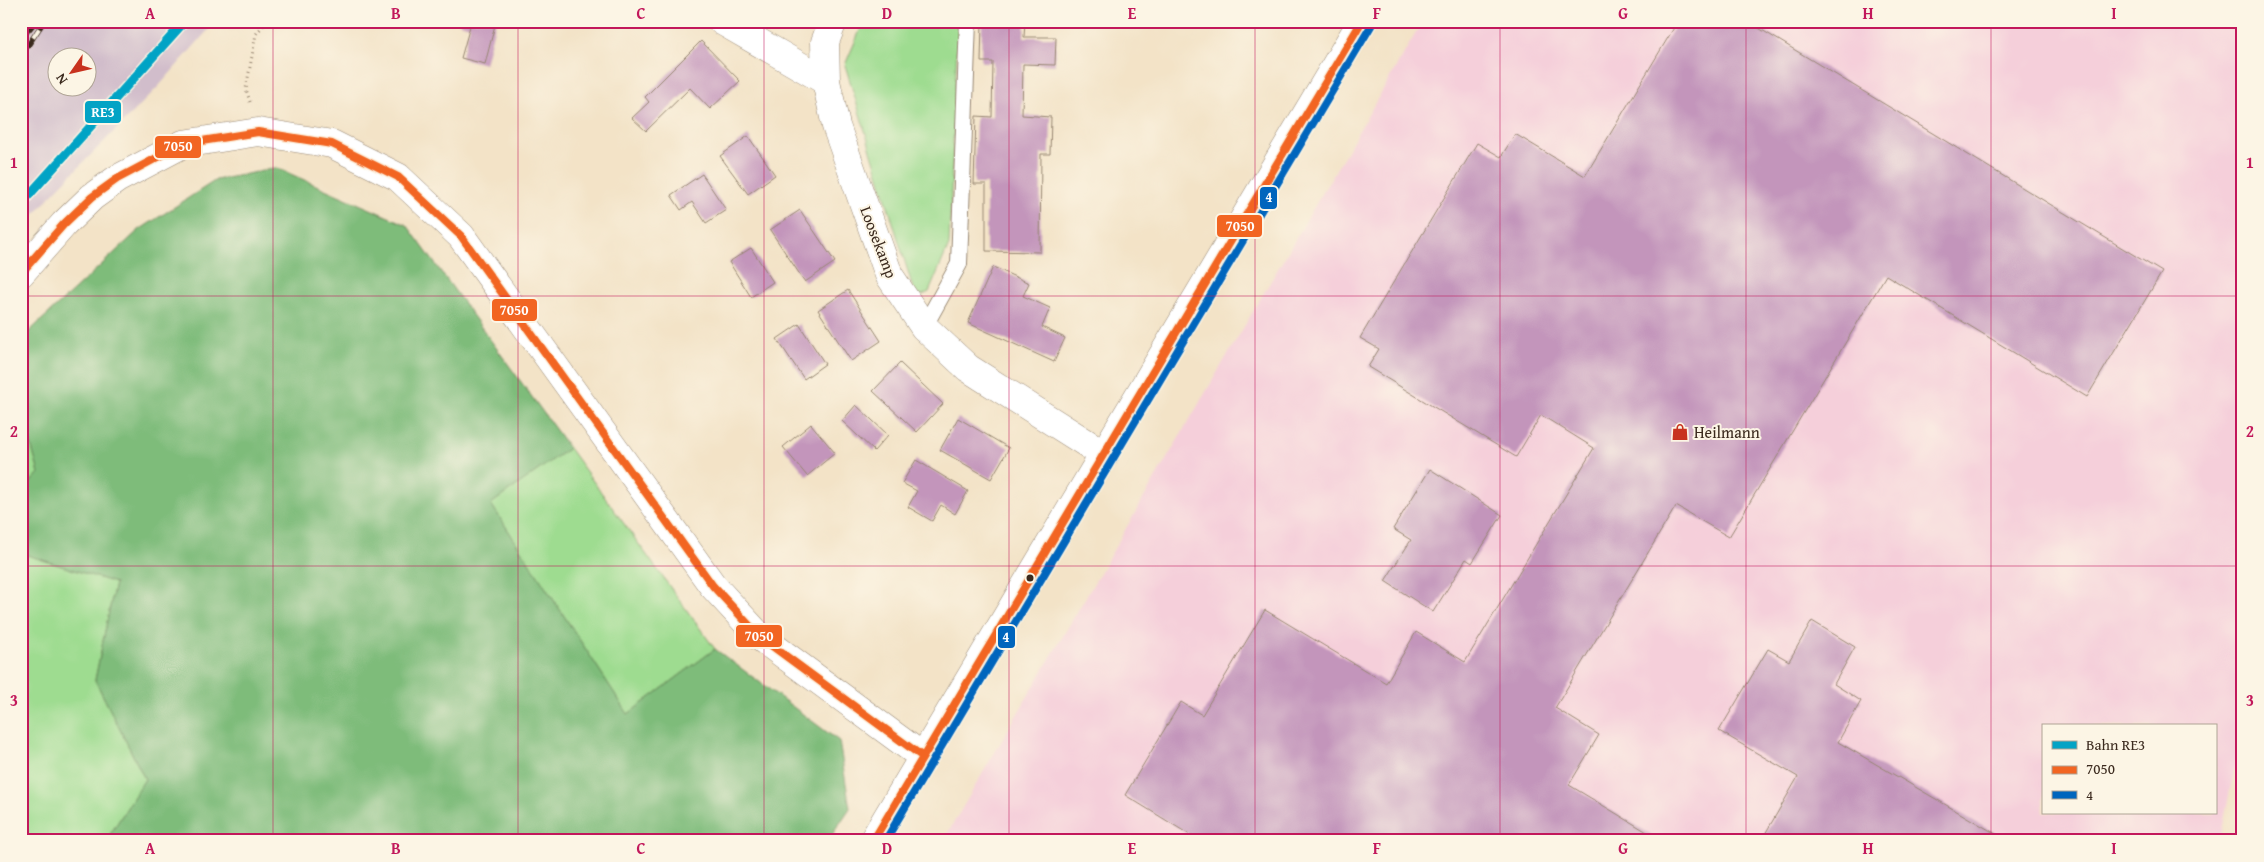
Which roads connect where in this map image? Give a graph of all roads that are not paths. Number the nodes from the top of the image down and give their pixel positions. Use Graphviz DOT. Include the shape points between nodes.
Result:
graph roads {
  1 [pos="722,21"];
  2 [pos="833,21"];
  3 [pos="968,21"];
  4 [pos="1362,21"];
  5 [pos="826,81"];
  6 [pos="21,273"];
  7 [pos="924,328"];
  8 [pos="1105,455"];
  9 [pos="923,757"];
  10 [pos="873,841"];
  1 -- 5 [label="street"];
  2 -- 5 [label="street, Loosekamp" via="825,42"];
  3 -- 7 [label="lane" via="959,264"];
  4 -- 8 [label="street"];
  5 -- 7 [label="street, Loosekamp" via="836,126 889,275"];
  6 -- 9 [label="street" via="92,197 116,179 183,144 258,132 332,144 398,176 462,236 713,586 760,637"];
  7 -- 8 [label="street, Loosekamp" via="968,368"];
  8 -- 9 [label="street"];
  9 -- 10 [label="street"];
}
